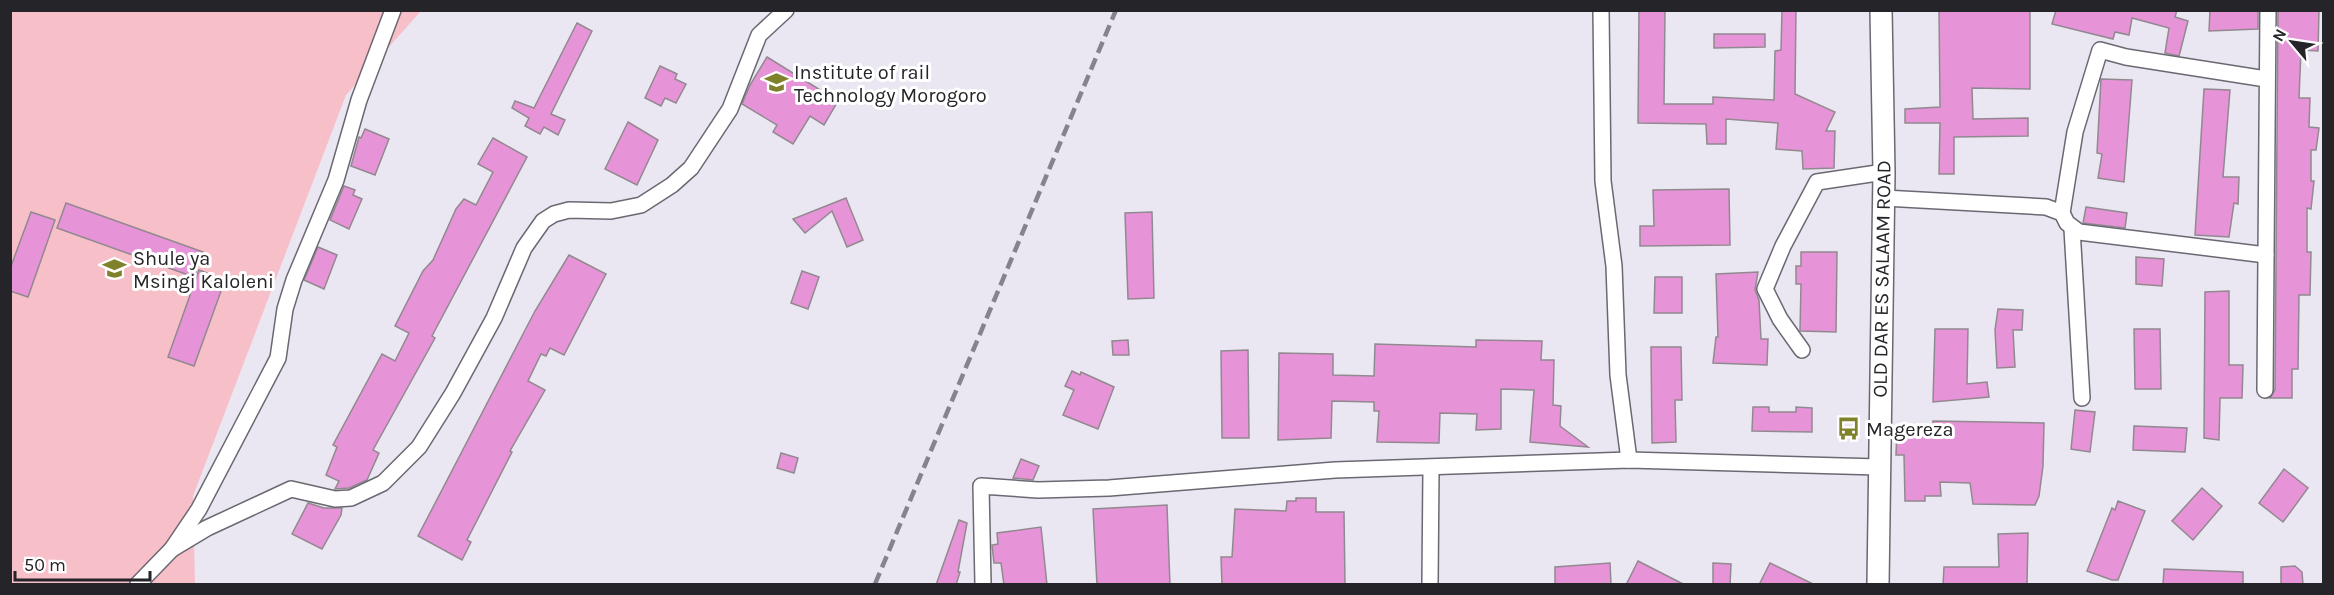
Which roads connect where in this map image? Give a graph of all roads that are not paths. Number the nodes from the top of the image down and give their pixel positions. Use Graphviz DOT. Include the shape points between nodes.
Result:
graph roads {
  1 [pos="393,10"];
  2 [pos="786,10"];
  3 [pos="1601,10"];
  4 [pos="1881,10"];
  5 [pos="2268,10"];
  6 [pos="2266,79"];
  7 [pos="1884,172"];
  8 [pos="1884,198"];
  9 [pos="2062,213"];
  10 [pos="2072,229"];
  11 [pos="2266,255"];
  12 [pos="1802,350"];
  13 [pos="2265,390"];
  14 [pos="2082,399"];
  15 [pos="1629,460"];
  16 [pos="1879,467"];
  17 [pos="1431,469"];
  18 [pos="172,549"];
  19 [pos="138,585"];
  20 [pos="982,585"];
  21 [pos="1430,585"];
  22 [pos="1878,585"];
  1 -- 18 [label="street" via="359,100 336,180 294,280 278,358 199,509"];
  2 -- 18 [label="street" via="759,35 730,109 691,168 672,185 641,206 611,211 569,210 543,221 524,248 494,318 453,393 419,447 383,483 351,498 335,499 291,489"];
  3 -- 15 [label="street" via="1602,181 1614,266 1619,386"];
  4 -- 7 [label="main road, OLD DAR ES SALAAM ROAD"];
  5 -- 6 [label="street"];
  6 -- 9 [label="street" via="2100,50 2075,132"];
  6 -- 11 [label="street"];
  7 -- 8 [label="main road, OLD DAR ES SALAAM ROAD"];
  7 -- 12 [label="street" via="1817,182 1783,246 1765,289"];
  8 -- 9 [label="street" via="2036,205"];
  8 -- 16 [label="main road, OLD DAR ES SALAAM ROAD"];
  9 -- 10 [label="street"];
  10 -- 11 [label="street"];
  10 -- 14 [label="street"];
  11 -- 13 [label="street"];
  15 -- 16 [label="street"];
  15 -- 17 [label="street"];
  16 -- 22 [label="main road, OLD DAR ES SALAAM ROAD"];
  17 -- 20 [label="street" via="1335,470 1109,488 1038,490 981,486"];
  17 -- 21 [label="street"];
  18 -- 19 [label="street"];
}
